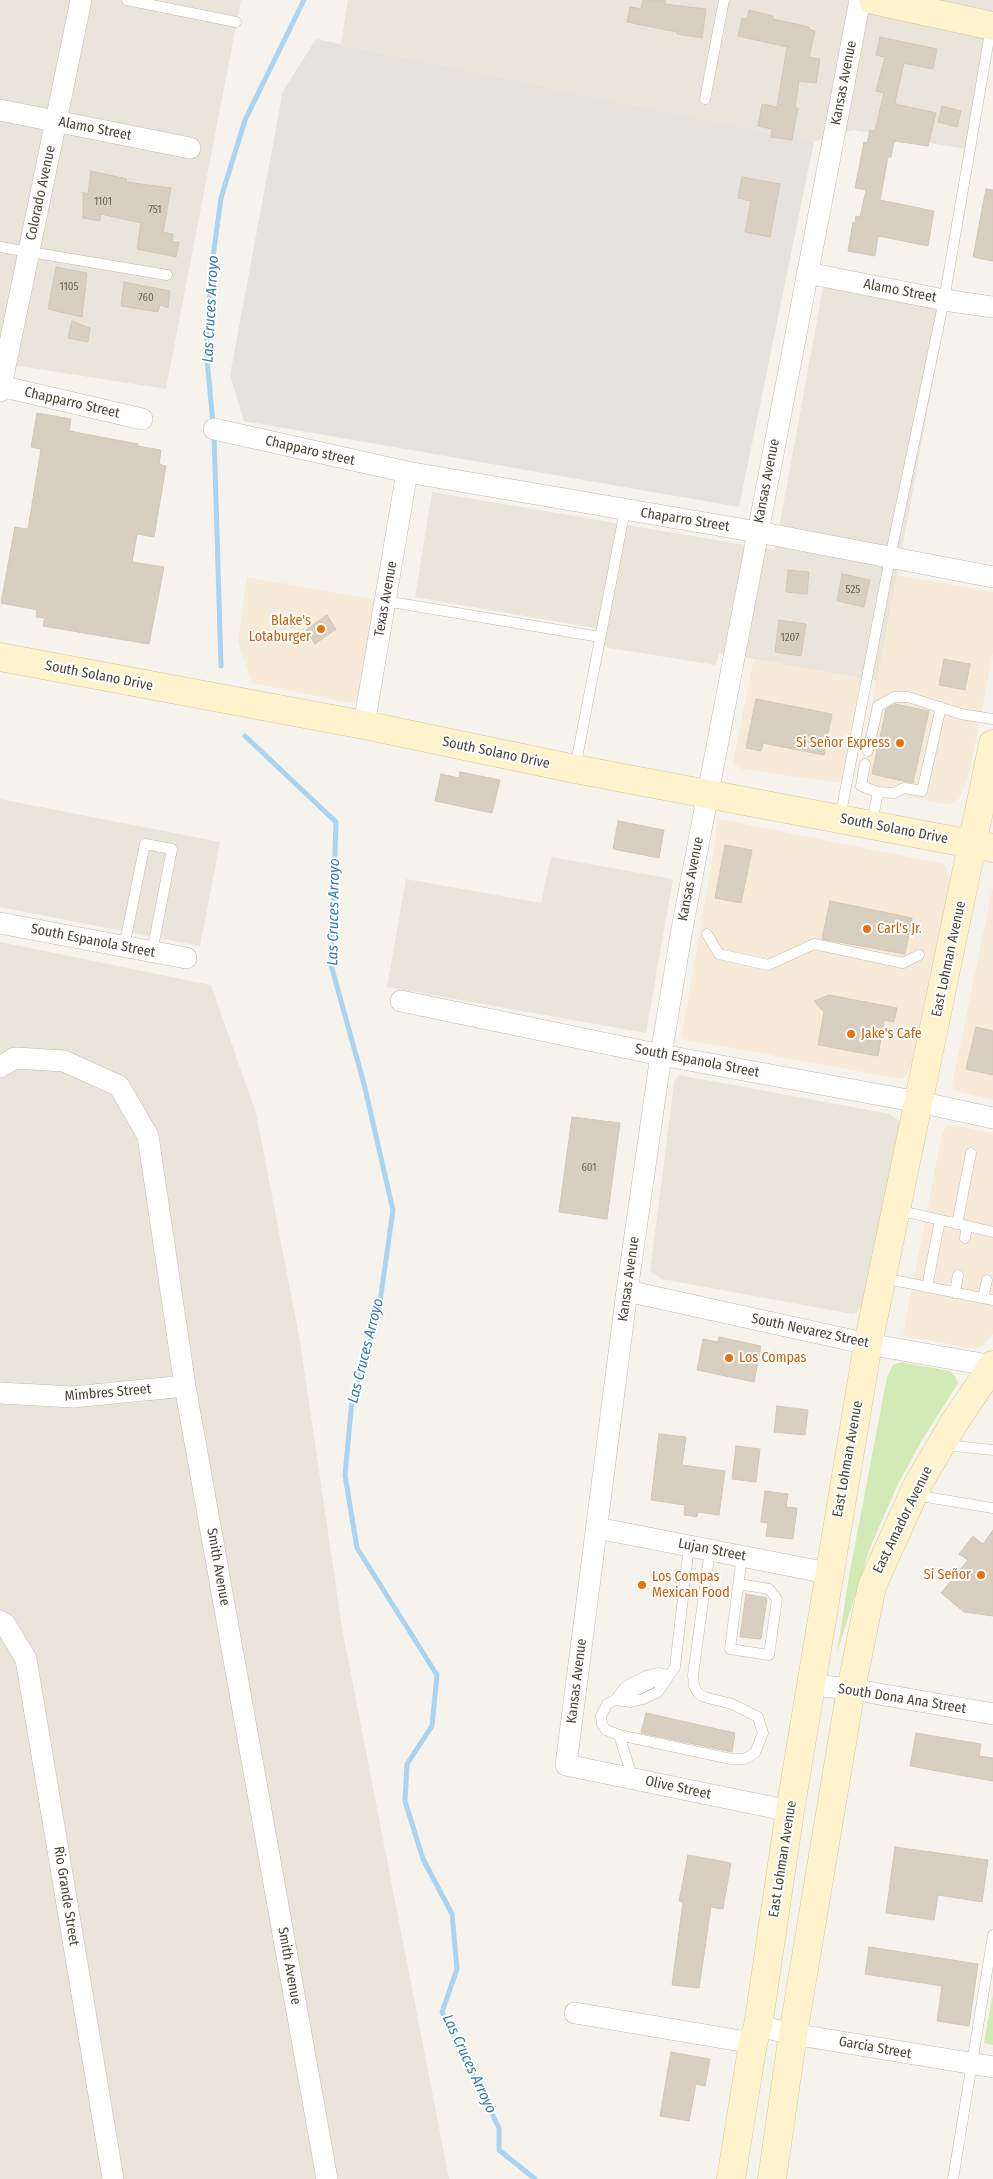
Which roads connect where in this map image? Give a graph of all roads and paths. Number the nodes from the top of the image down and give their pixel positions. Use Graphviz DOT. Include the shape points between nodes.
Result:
graph roads {
  1 [pos="81,0"];
  2 [pos="127,0"];
  3 [pos="724,0"];
  4 [pos="860,0"];
  5 [pos="873,0"];
  6 [pos="236,22"];
  7 [pos="992,23"];
  8 [pos="705,99"];
  9 [pos="0,110"];
  10 [pos="56,121"];
  11 [pos="190,148"];
  12 [pos="0,247"];
  13 [pos="29,253"];
  14 [pos="807,273"];
  15 [pos="167,275"];
  16 [pos="944,300"];
  17 [pos="993,307"];
  18 [pos="0,388"];
  19 [pos="142,418"];
  20 [pos="214,429"];
  21 [pos="407,472"];
  22 [pos="625,510"];
  23 [pos="758,532"];
  24 [pos="890,558"];
  25 [pos="993,577"];
  26 [pos="385,601"];
  27 [pos="600,638"];
  28 [pos="0,657"];
  29 [pos="941,707"];
  30 [pos="993,719"];
  31 [pos="364,725"];
  32 [pos="993,744"];
  33 [pos="868,751"];
  34 [pos="865,764"];
  35 [pos="575,769"];
  36 [pos="878,792"];
  37 [pos="708,794"];
  38 [pos="840,819"];
  39 [pos="871,825"];
  40 [pos="983,846"];
  41 [pos="0,923"];
  42 [pos="707,934"];
  43 [pos="124,947"];
  44 [pos="152,952"];
  45 [pos="919,955"];
  46 [pos="186,958"];
  47 [pos="401,1002"];
  48 [pos="661,1055"];
  49 [pos="0,1067"];
  50 [pos="919,1102"];
  51 [pos="993,1118"];
  52 [pos="971,1153"];
  53 [pos="896,1210"];
  54 [pos="940,1220"];
  55 [pos="956,1224"];
  56 [pos="968,1226"];
  57 [pos="993,1232"];
  58 [pos="965,1238"];
  59 [pos="958,1275"];
  60 [pos="882,1278"];
  61 [pos="987,1280"];
  62 [pos="927,1287"];
  63 [pos="627,1291"];
  64 [pos="955,1293"];
  65 [pos="988,1299"];
  66 [pos="868,1344"];
  67 [pos="993,1366"];
  68 [pos="185,1386"];
  69 [pos="0,1393"];
  70 [pos="941,1445"];
  71 [pos="993,1450"];
  72 [pos="913,1495"];
  73 [pos="993,1508"];
  74 [pos="597,1528"];
  75 [pos="689,1546"];
  76 [pos="710,1550"];
  77 [pos="742,1556"];
  78 [pos="828,1573"];
  79 [pos="739,1584"];
  80 [pos="0,1621"];
  81 [pos="668,1675"];
  82 [pos="812,1685"];
  83 [pos="851,1689"];
  84 [pos="616,1700"];
  85 [pos="993,1714"];
  86 [pos="619,1736"];
  87 [pos="566,1765"];
  88 [pos="633,1778"];
  89 [pos="790,1811"];
  90 [pos="993,1935"];
  91 [pos="575,2013"];
  92 [pos="794,2034"];
  93 [pos="756,2035"];
  94 [pos="971,2064"];
  95 [pos="993,2067"];
  96 [pos="113,2179"];
  97 [pos="327,2179"];
  98 [pos="731,2179"];
  99 [pos="772,2179"];
  100 [pos="952,2179"];
  1 -- 10 [label="street, Colorado Avenue"];
  2 -- 6 [label="lane"];
  3 -- 8 [label="lane"];
  4 -- 14 [label="street, Kansas Avenue"];
  5 -- 7 [label="main road"];
  7 -- 16 [label="lane"];
  9 -- 10 [label="street, Alamo Street"];
  10 -- 11 [label="street, Alamo Street"];
  10 -- 13 [label="street, Colorado Avenue"];
  12 -- 13 [label="lane"];
  13 -- 15 [label="lane"];
  13 -- 18 [label="street, Colorado Avenue"];
  14 -- 16 [label="street, Alamo Street"];
  14 -- 23 [label="street, Kansas Avenue"];
  16 -- 17 [label="street, Alamo Street"];
  16 -- 24 [label="lane"];
  18 -- 19 [label="street, Chapparro Street"];
  20 -- 21 [label="street, Chapparo street"];
  21 -- 22 [label="street, Chaparro Street"];
  21 -- 26 [label="street, Texas Avenue"];
  22 -- 23 [label="street, Chaparro Street"];
  22 -- 27 [label="lane"];
  23 -- 24 [label="street, Chaparro Street"];
  23 -- 37 [label="street, Kansas Avenue"];
  24 -- 25 [label="street, Chaparro Street"];
  24 -- 38 [label="lane"];
  26 -- 27 [label="lane"];
  26 -- 31 [label="street, Texas Avenue"];
  27 -- 35 [label="lane"];
  28 -- 31 [label="main road, South Solano Drive"];
  29 -- 30 [label="lane"];
  29 -- 33 [label="lane" via="908,697 894,697 878,706"];
  29 -- 36 [label="lane" via="922,792 904,788 894,793"];
  31 -- 35 [label="main road, South Solano Drive"];
  32 -- 40 [label="main road, East Lohman Avenue"];
  34 -- 36 [label="lane" via="861,786"];
  35 -- 37 [label="main road, South Solano Drive"];
  36 -- 39 [label="lane"];
  37 -- 38 [label="main road, South Solano Drive"];
  37 -- 48 [label="street, Kansas Avenue"];
  38 -- 39 [label="main road, South Solano Drive"];
  39 -- 40 [label="main road, South Solano Drive"];
  40 -- 50 [label="main road, East Lohman Avenue"];
  41 -- 43 [label="street, South Espanola Street"];
  42 -- 45 [label="lane" via="719,954 768,965 814,944 903,963"];
  43 -- 44 [label="street, South Espanola Street"];
  43 -- 44 [label="lane" via="145,844 172,849"];
  44 -- 46 [label="street, South Espanola Street"];
  47 -- 48 [label="street, South Espanola Street"];
  48 -- 50 [label="street, South Espanola Street"];
  48 -- 63 [label="street, Kansas Avenue"];
  49 -- 68 [label="street, Smith Avenue" via="15,1058 64,1061 119,1086 148,1136"];
  50 -- 51 [label="street, South Espanola Street"];
  50 -- 53 [label="main road, East Lohman Avenue"];
  52 -- 55 [label="lane"];
  53 -- 54 [label="lane"];
  53 -- 60 [label="main road, East Lohman Avenue"];
  54 -- 55 [label="lane"];
  54 -- 62 [label="lane"];
  55 -- 56 [label="lane"];
  56 -- 57 [label="lane"];
  56 -- 58 [label="lane"];
  59 -- 64 [label="lane"];
  60 -- 62 [label="lane"];
  60 -- 66 [label="main road, East Lohman Avenue"];
  61 -- 65 [label="lane"];
  62 -- 64 [label="lane"];
  63 -- 66 [label="street, South Nevarez Street"];
  63 -- 74 [label="street, Kansas Avenue"];
  64 -- 65 [label="lane"];
  66 -- 67 [label="street, South Nevarez Street"];
  66 -- 78 [label="main road, East Lohman Avenue"];
  67 -- 70 [label="main road, East Amador Avenue"];
  68 -- 69 [label="street, Mimbres Street" via="73,1397"];
  68 -- 97 [label="street, Smith Avenue"];
  70 -- 71 [label="lane"];
  70 -- 72 [label="main road, East Amador Avenue"];
  72 -- 73 [label="lane"];
  72 -- 83 [label="main road, East Amador Avenue" via="872,1586"];
  74 -- 75 [label="street, Lujan Street"];
  74 -- 87 [label="street, Kansas Avenue"];
  75 -- 76 [label="street, Lujan Street"];
  75 -- 81 [label="lane" via="677,1660"];
  76 -- 77 [label="street, Lujan Street"];
  76 -- 86 [label="lane" via="694,1686 704,1697 732,1704 758,1717 763,1733 760,1746 744,1760"];
  77 -- 78 [label="street, Lujan Street"];
  77 -- 79 [label="lane"];
  78 -- 82 [label="main road, East Lohman Avenue"];
  79 -- 79 [label="lane" via="730,1649 769,1655 777,1599 769,1589"];
  80 -- 96 [label="street, Rio Grande Street" via="26,1660"];
  81 -- 84 [label="lane" via="646,1676 625,1688"];
  81 -- 84 [label="lane" via="658,1692 644,1699 631,1702"];
  82 -- 83 [label="street, South Dona Ana Street"];
  82 -- 89 [label="main road, East Lohman Avenue"];
  83 -- 85 [label="street, South Dona Ana Street"];
  83 -- 92 [label="main road"];
  84 -- 86 [label="lane" via="603,1709 602,1724 606,1730"];
  86 -- 88 [label="lane"];
  87 -- 88 [label="street, Olive Street"];
  88 -- 89 [label="street, Olive Street"];
  89 -- 93 [label="main road, East Lohman Avenue"];
  90 -- 94 [label="lane"];
  91 -- 93 [label="street, Garcia Street"];
  92 -- 93 [label="street, Garcia Street"];
  92 -- 94 [label="street, Garcia Street"];
  92 -- 99 [label="main road"];
  93 -- 98 [label="main road, East Lohman Avenue"];
  94 -- 95 [label="street, Garcia Street"];
  94 -- 100 [label="lane"];
}
